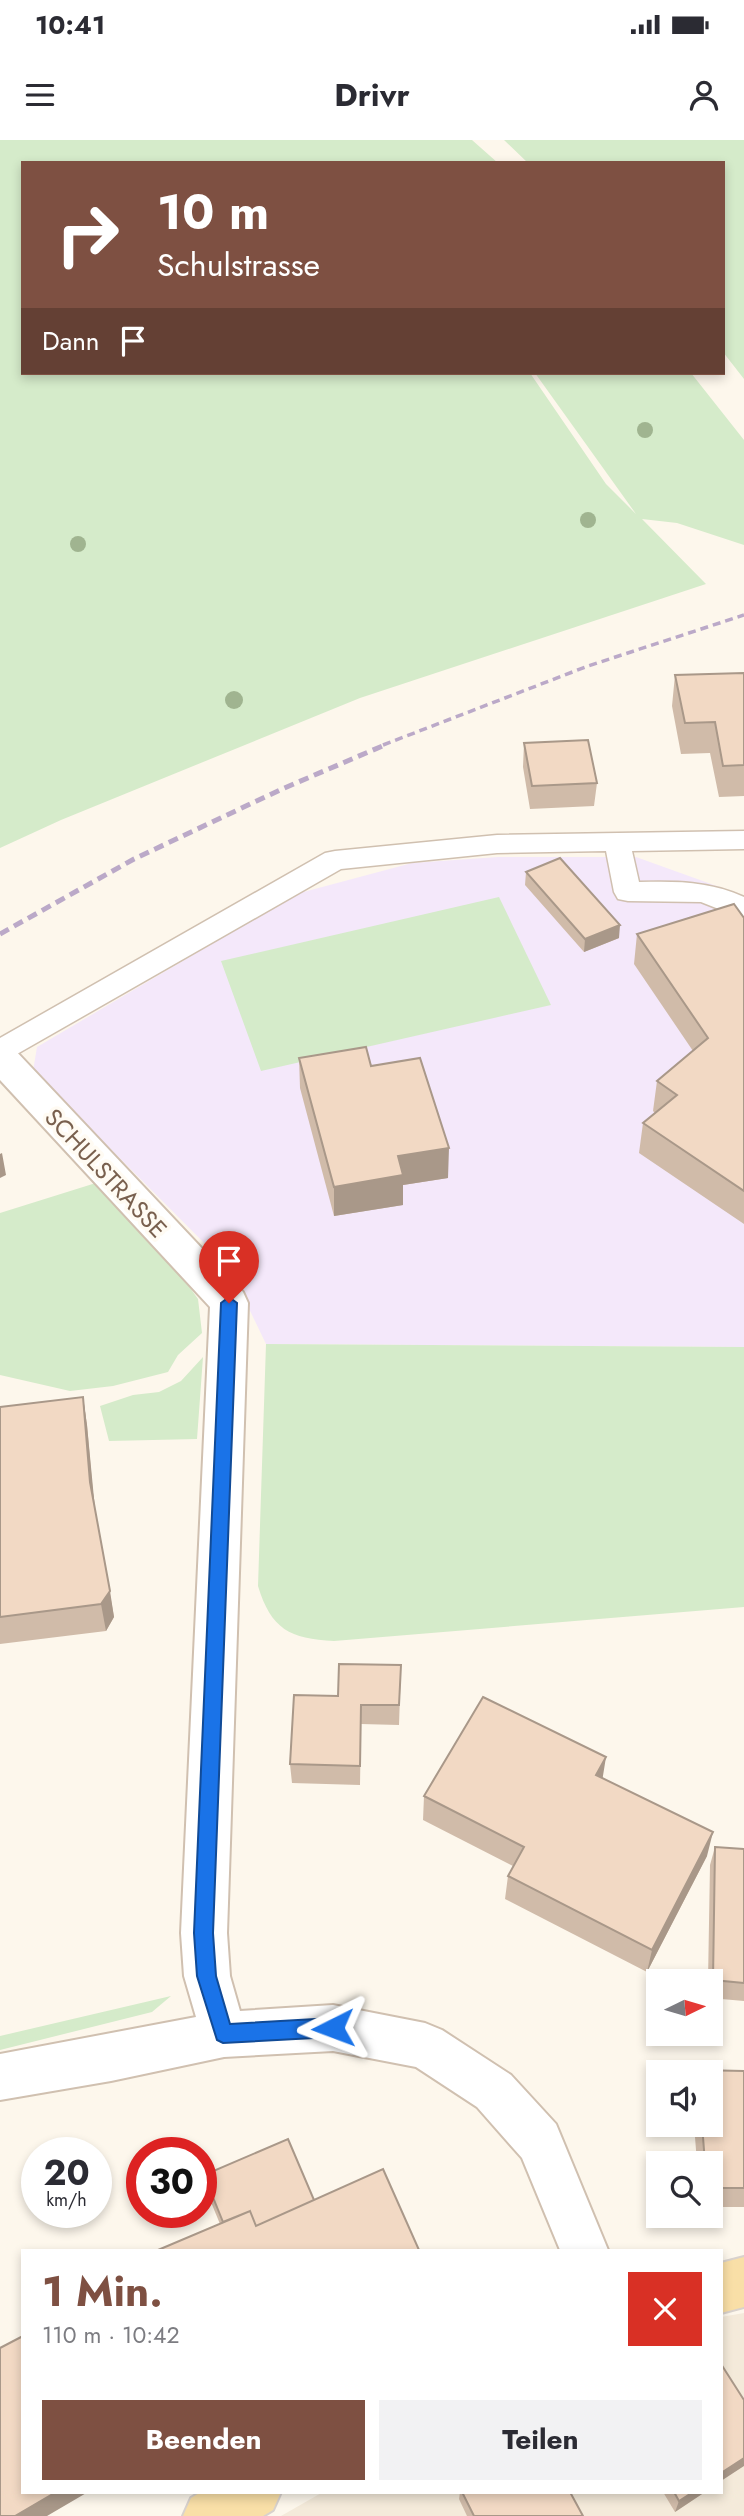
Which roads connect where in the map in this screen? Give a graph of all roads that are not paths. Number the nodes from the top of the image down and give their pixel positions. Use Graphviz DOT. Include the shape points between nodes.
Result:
graph roads {
  1 [pos="744,840"];
  2 [pos="617,842"];
  3 [pos="744,909"];
  4 [pos="0,1051"];
  5 [pos="0,1057"];
  6 [pos="223,2034"];
  7 [pos="0,2077"];
  8 [pos="584,2249"];
  9 [pos="744,2281"];
  10 [pos="723,2287"];
  11 [pos="251,2494"];
  12 [pos="209,2516"];
  1 -- 2 [label="lane"];
  2 -- 3 [label="lane" via="628,892 700,891"];
  2 -- 4 [label="lane" via="497,844 335,860"];
  5 -- 6 [label="street, SCHULSTRASSE" via="229,1303 204,1933 207,1976"];
  6 -- 7 [label="street"];
  6 -- 8 [label="street" via="333,2028 425,2046 494,2091 540,2141"];
  9 -- 10 [label="main road"];
  11 -- 12 [label="main road"];
}
